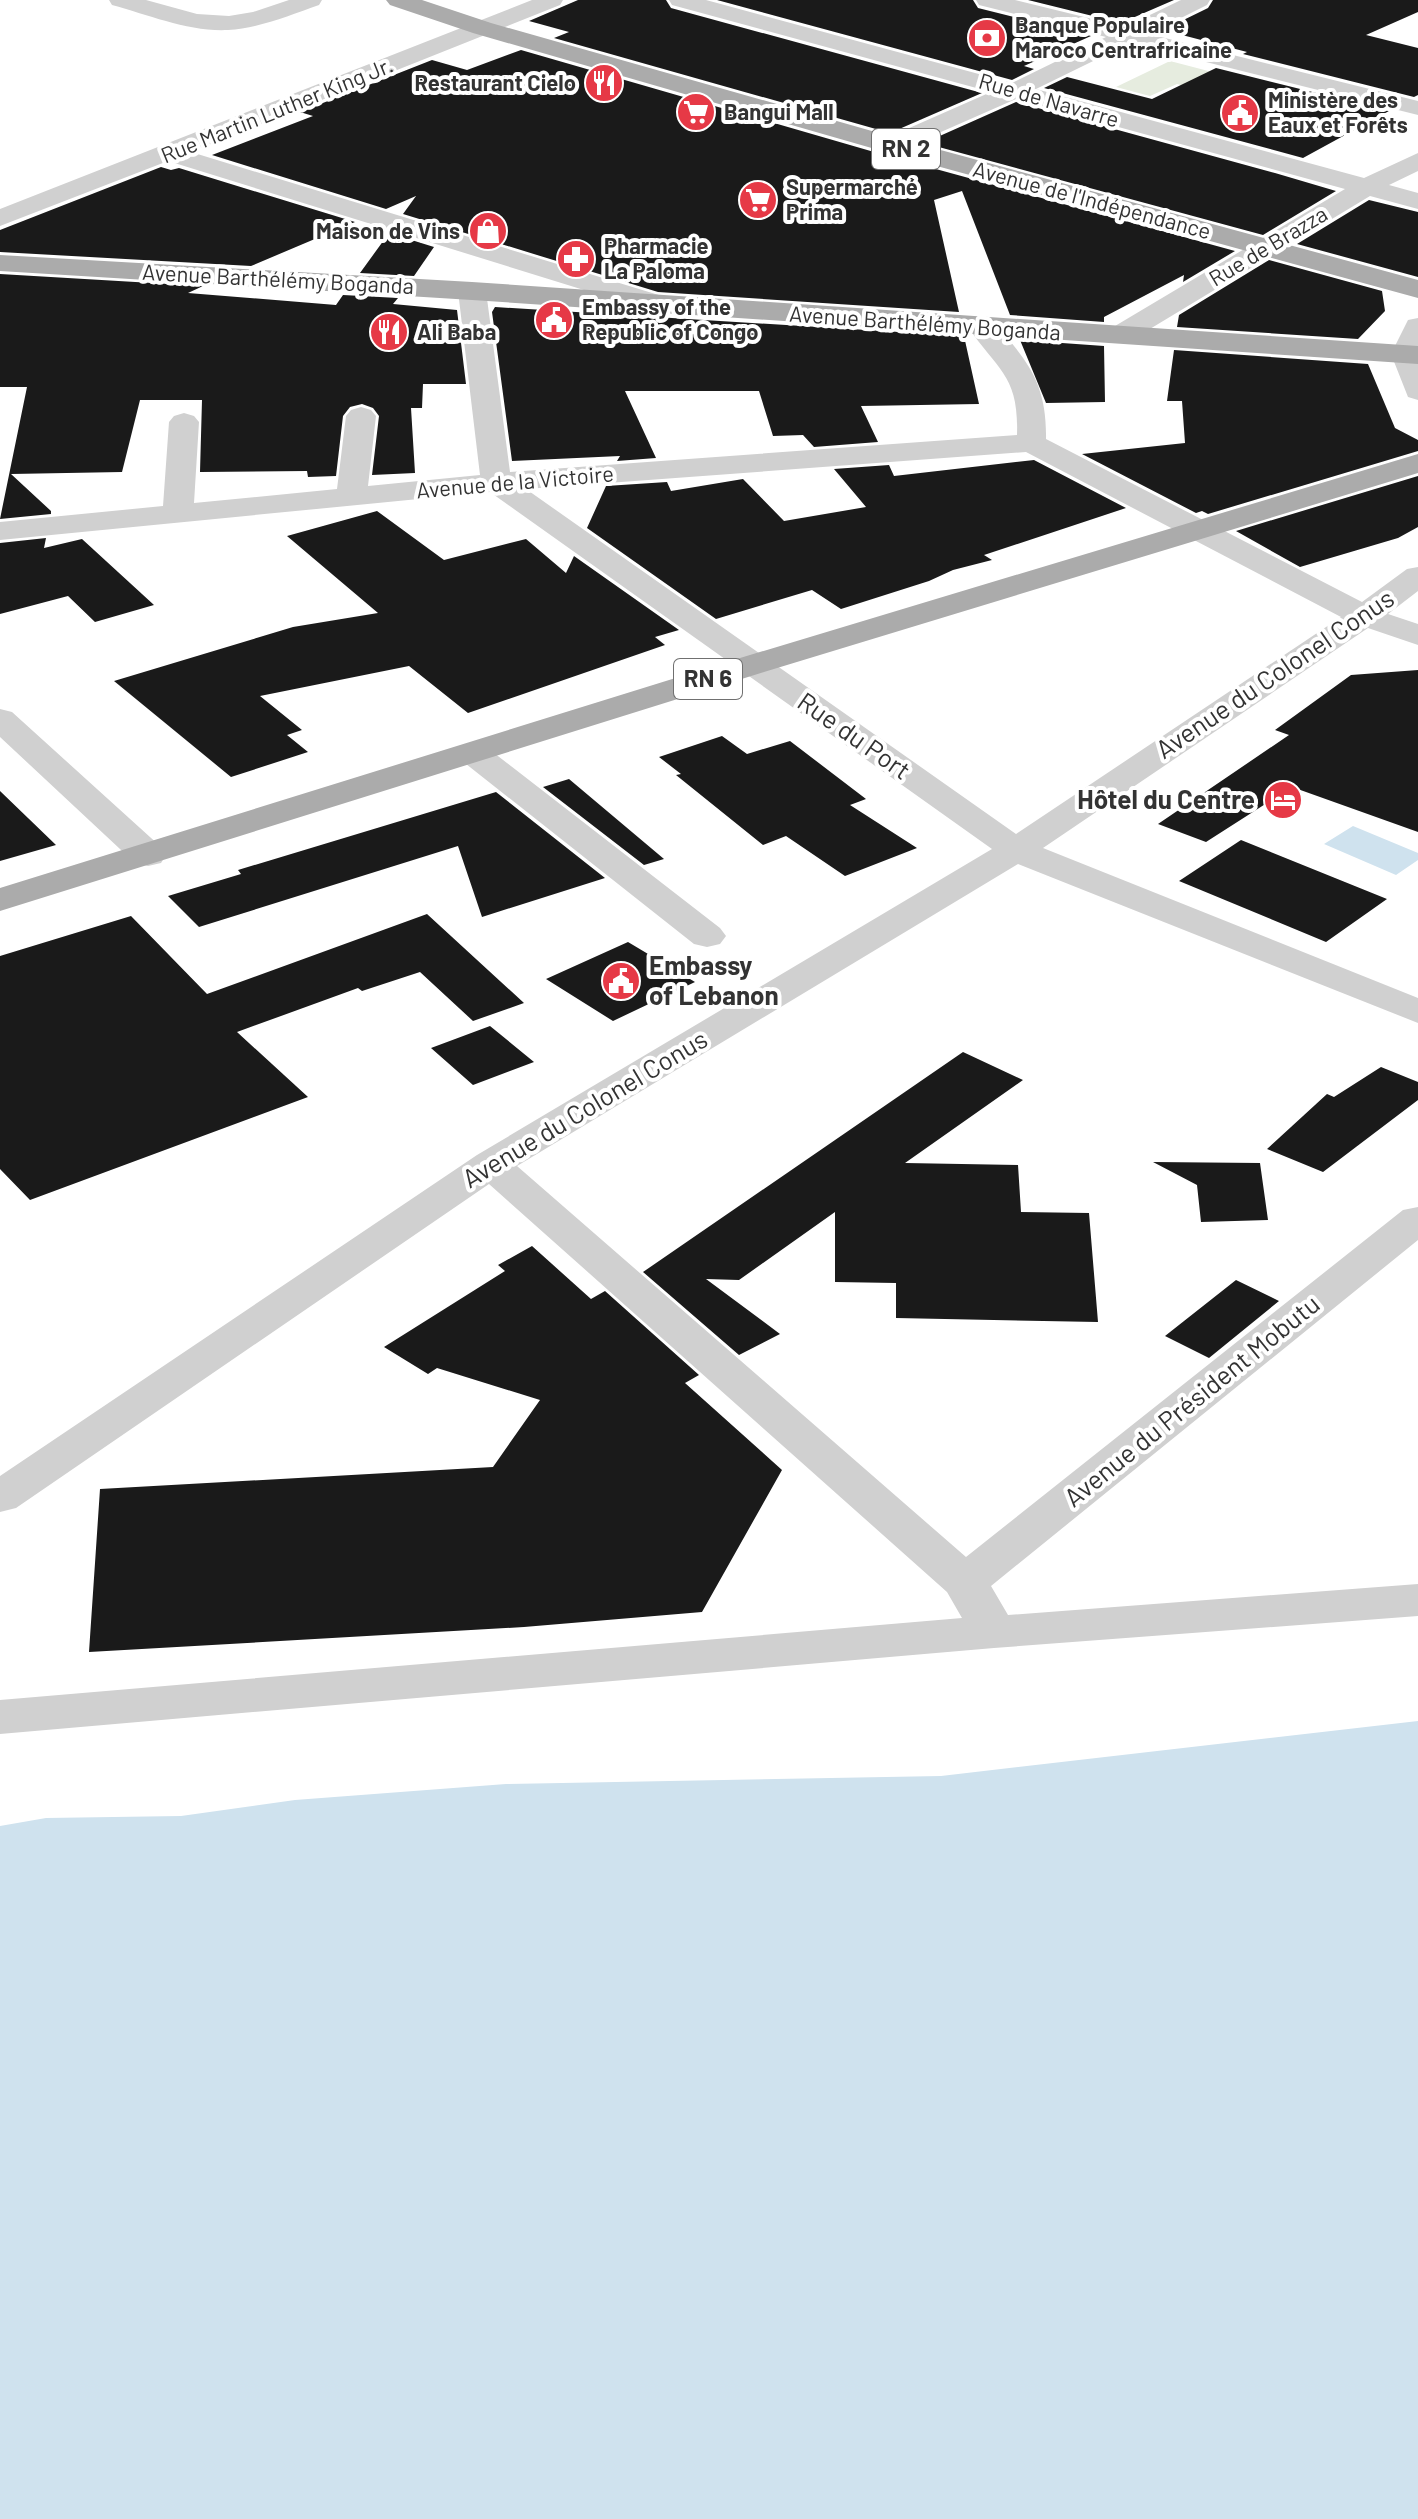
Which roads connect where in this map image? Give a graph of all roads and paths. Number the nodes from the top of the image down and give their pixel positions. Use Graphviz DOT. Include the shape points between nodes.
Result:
graph roads {
  1 [pos="120,0"];
  2 [pos="311,0"];
  3 [pos="398,0"];
  4 [pos="552,0"];
  5 [pos="680,0"];
  6 [pos="987,0"];
  7 [pos="1199,0"];
  8 [pos="482,28"];
  9 [pos="1126,36"];
  10 [pos="1016,90"];
  11 [pos="1418,108"];
  12 [pos="891,145"];
  13 [pos="169,153"];
  14 [pos="1418,161"];
  15 [pos="1366,187"];
  16 [pos="1418,201"];
  17 [pos="0,218"];
  18 [pos="1267,247"];
  19 [pos="0,263"];
  20 [pos="1418,289"];
  21 [pos="472,291"];
  22 [pos="665,306"];
  23 [pos="1418,326"];
  24 [pos="982,327"];
  25 [pos="1120,335"];
  26 [pos="1411,354"];
  27 [pos="1418,391"];
  28 [pos="361,416"];
  29 [pos="184,422"];
  30 [pos="1031,443"];
  31 [pos="1418,463"];
  32 [pos="496,482"];
  33 [pos="351,497"];
  34 [pos="178,514"];
  35 [pos="0,531"];
  36 [pos="1202,531"];
  37 [pos="1418,576"];
  38 [pos="1364,616"];
  39 [pos="1418,635"];
  40 [pos="752,665"];
  41 [pos="0,719"];
  42 [pos="473,753"];
  43 [pos="1016,850"];
  44 [pos="148,855"];
  45 [pos="0,900"];
  46 [pos="707,936"];
  47 [pos="1418,1012"];
  48 [pos="491,1164"];
  49 [pos="1418,1219"];
  50 [pos="0,1497"];
  51 [pos="965,1582"];
  52 [pos="1418,1600"];
  53 [pos="994,1632"];
  54 [pos="0,1717"];
  1 -- 2 [label="street" via="229,23"];
  3 -- 8 [label="main road, Avenue de l'Indépendance / RN 2"];
  4 -- 8 [label="street, Rue Martin Luther King Jr."];
  5 -- 10 [label="street, Rue de Navarre"];
  6 -- 9 [label="street"];
  7 -- 9 [label="street"];
  8 -- 12 [label="main road, Avenue de l'Indépendance / RN 2"];
  8 -- 13 [label="street, Rue Martin Luther King Jr."];
  9 -- 10 [label="street"];
  9 -- 11 [label="street"];
  10 -- 12 [label="street"];
  10 -- 15 [label="street, Rue de Navarre"];
  12 -- 18 [label="main road, Avenue de l'Indépendance / RN 2"];
  13 -- 17 [label="street, Rue Martin Luther King Jr."];
  13 -- 22 [label="street"];
  14 -- 15 [label="street, Rue de Brazza"];
  15 -- 16 [label="street, Rue de Navarre"];
  15 -- 18 [label="street, Rue de Brazza"];
  18 -- 20 [label="main road, Avenue de l'Indépendance / RN 2"];
  18 -- 25 [label="street, Rue de Brazza"];
  19 -- 21 [label="main road, Avenue Barthélémy Boganda"];
  21 -- 22 [label="main road, Avenue Barthélémy Boganda"];
  21 -- 32 [label="street"];
  22 -- 24 [label="main road, Avenue Barthélémy Boganda"];
  23 -- 26 [label="street"];
  24 -- 25 [label="main road, Avenue Barthélémy Boganda"];
  24 -- 30 [label="street" via="1022,372 1033,415"];
  25 -- 26 [label="main road, Avenue Barthélémy Boganda"];
  26 -- 27 [label="street"];
  28 -- 33 [label="street"];
  29 -- 34 [label="street"];
  30 -- 32 [label="street, Avenue de la Victoire"];
  30 -- 36 [label="street"];
  31 -- 36 [label="main road, RN 6"];
  32 -- 33 [label="street, Avenue de la Victoire"];
  32 -- 40 [label="street, Rue du Port"];
  33 -- 34 [label="street, Avenue de la Victoire"];
  34 -- 35 [label="street, Avenue de la Victoire"];
  36 -- 38 [label="street"];
  36 -- 40 [label="main road, RN 6"];
  37 -- 38 [label="street, Avenue du Colonel Conus"];
  38 -- 39 [label="street"];
  38 -- 43 [label="street, Avenue du Colonel Conus"];
  40 -- 42 [label="main road, RN 6"];
  40 -- 43 [label="street, Rue du Port"];
  41 -- 44 [label="street"];
  42 -- 44 [label="main road, RN 6"];
  42 -- 46 [label="street"];
  43 -- 47 [label="street, Rue du Port"];
  43 -- 48 [label="street, Avenue du Colonel Conus"];
  44 -- 45 [label="main road, RN 6"];
  48 -- 50 [label="street, Avenue du Colonel Conus"];
  48 -- 51 [label="street"];
  49 -- 51 [label="street, Avenue du Président Mobutu"];
  51 -- 53 [label="street"];
  52 -- 53 [label="street"];
  53 -- 54 [label="street"];
}
